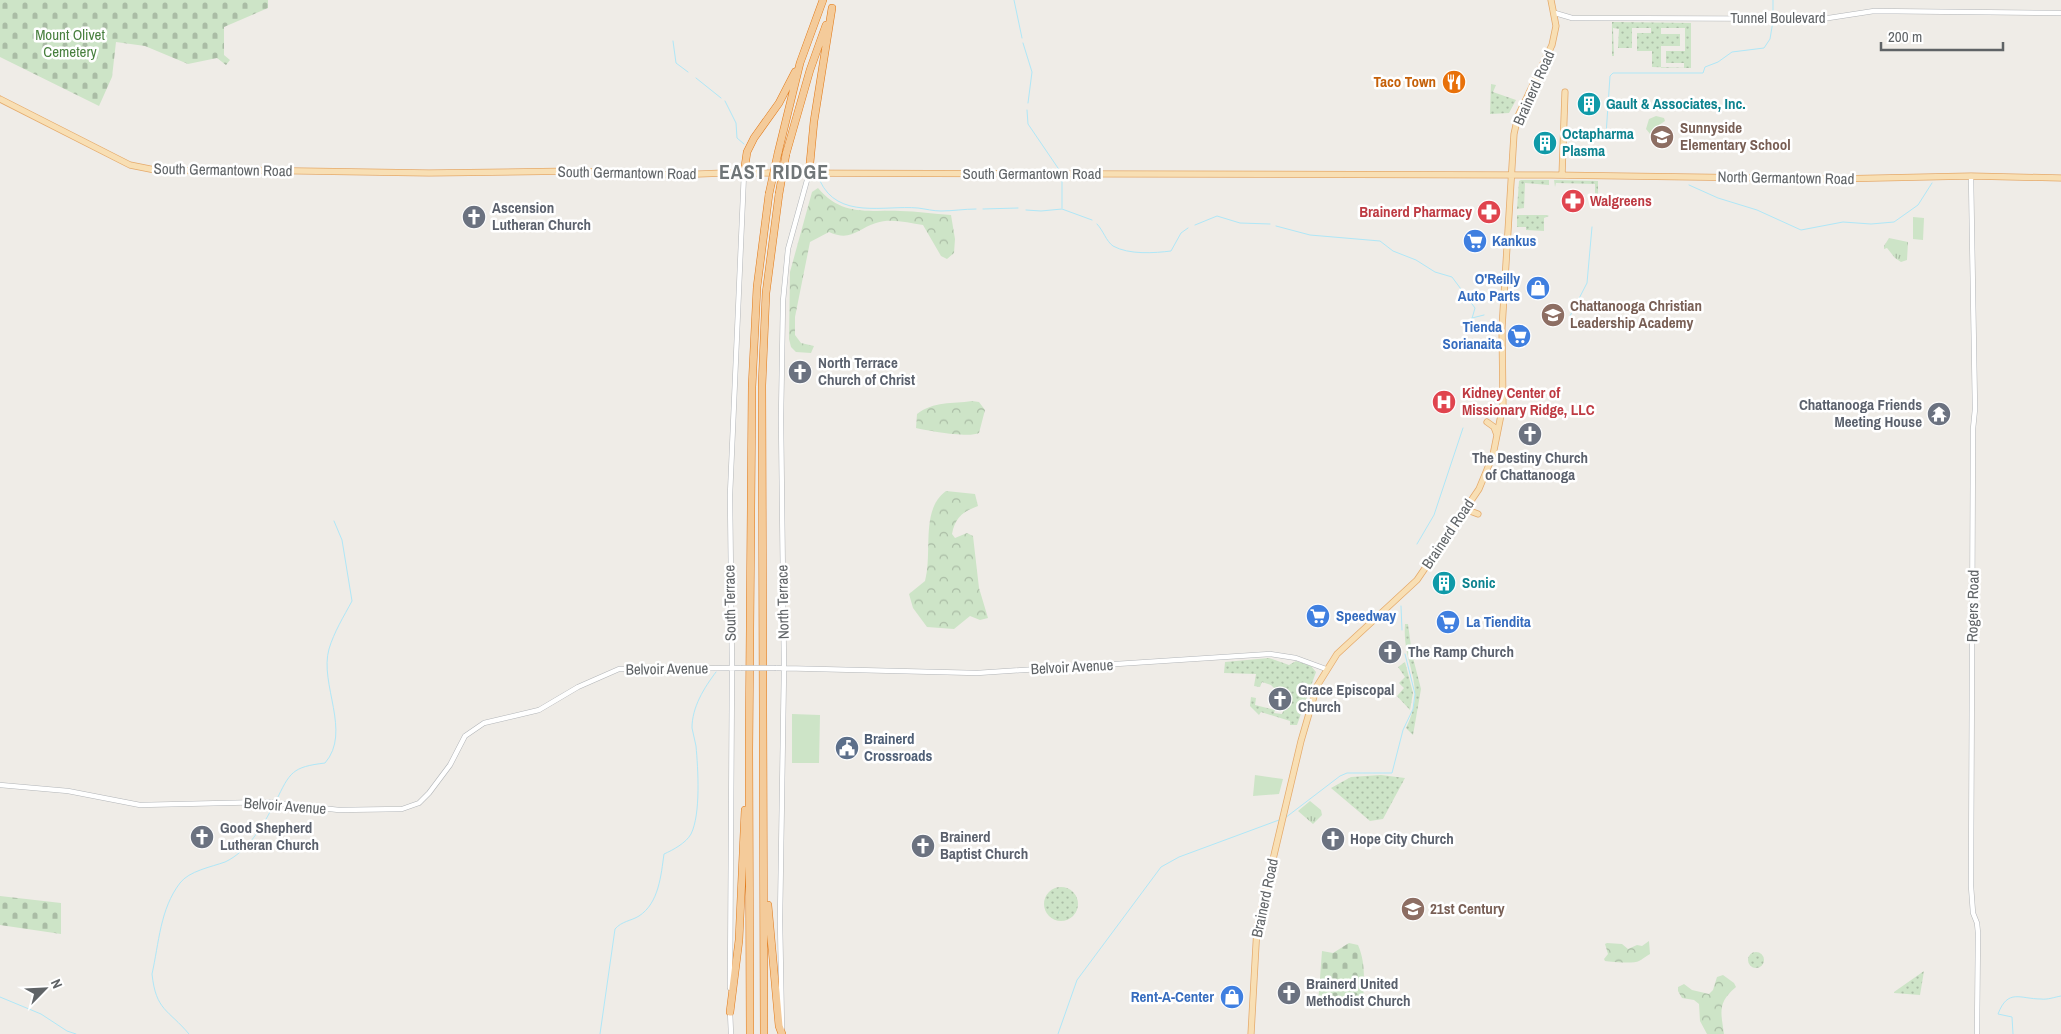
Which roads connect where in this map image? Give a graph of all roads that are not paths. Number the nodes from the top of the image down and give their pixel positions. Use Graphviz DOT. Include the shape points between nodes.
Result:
graph roads {
  1 [pos="823,0"];
  2 [pos="834,0"];
  3 [pos="1551,0"];
  4 [pos="832,8"];
  5 [pos="1554,13"];
  6 [pos="2061,13"];
  7 [pos="800,63"];
  8 [pos="1565,92"];
  9 [pos="0,99"];
  10 [pos="744,172"];
  11 [pos="809,173"];
  12 [pos="1511,175"];
  13 [pos="1562,175"];
  14 [pos="1971,176"];
  15 [pos="2061,178"];
  16 [pos="1487,422"];
  17 [pos="1498,436"];
  18 [pos="1461,514"];
  19 [pos="1478,514"];
  20 [pos="732,668"];
  21 [pos="784,668"];
  22 [pos="1326,669"];
  23 [pos="749,750"];
  24 [pos="0,785"];
  25 [pos="764,861"];
  26 [pos="730,1012"];
  27 [pos="730,1034"];
  28 [pos="750,1034"];
  29 [pos="764,1034"];
  30 [pos="782,1034"];
  31 [pos="1251,1034"];
  32 [pos="1977,1034"];
  1 -- 7 [label="highway"];
  2 -- 4 [label="highway"];
  3 -- 5 [label="main road, Brainerd Road"];
  4 -- 11 [label="highway"];
  4 -- 25 [label="highway, bridge" via="786,154 766,293 762,385"];
  5 -- 6 [label="street, Tunnel Boulevard" via="1572,18 1822,19 1874,11"];
  5 -- 12 [label="main road, Brainerd Road" via="1556,26 1552,45 1518,116"];
  7 -- 10 [label="highway" via="779,103 754,138"];
  7 -- 23 [label="highway, bridge" via="769,194 754,332"];
  8 -- 13 [label="main road"];
  9 -- 10 [label="main road, South Germantown Road" via="130,164 160,171 576,171 672,175"];
  10 -- 11 [label="main road, South Germantown Road"];
  10 -- 20 [label="street, South Terrace" via="730,495"];
  11 -- 12 [label="main road, South Germantown Road"];
  11 -- 21 [label="street, North Terrace" via="788,249 783,302"];
  12 -- 13 [label="main road, North Germantown Road"];
  12 -- 17 [label="main road, Brainerd Road" via="1502,328 1503,405"];
  13 -- 14 [label="main road, North Germantown Road" via="1833,179"];
  14 -- 15 [label="main road, North Germantown Road"];
  14 -- 32 [label="street, Rogers Road" via="1975,409 1971,886 1978,933"];
  16 -- 17 [label="main road"];
  17 -- 18 [label="main road, Brainerd Road" via="1482,482"];
  18 -- 19 [label="main road"];
  18 -- 22 [label="main road, Brainerd Road" via="1413,584 1342,649"];
  20 -- 21 [label="street, Belvoir Avenue, bridge"];
  20 -- 24 [label="street, Belvoir Avenue" via="619,669 578,687 539,710 484,722 465,736 450,765 429,793 419,803 402,809 340,810 263,802 140,805 68,791"];
  20 -- 26 [label="street, South Terrace"];
  21 -- 22 [label="street, Belvoir Avenue" via="977,673 1270,654 1296,658"];
  21 -- 30 [label="street, North Terrace" via="780,920"];
  22 -- 31 [label="main road, Brainerd Road" via="1306,722 1257,927"];
  23 -- 26 [label="highway" via="739,940"];
  23 -- 28 [label="highway"];
  25 -- 29 [label="highway"];
  25 -- 30 [label="highway"];
  26 -- 27 [label="street, South Terrace"];
}
